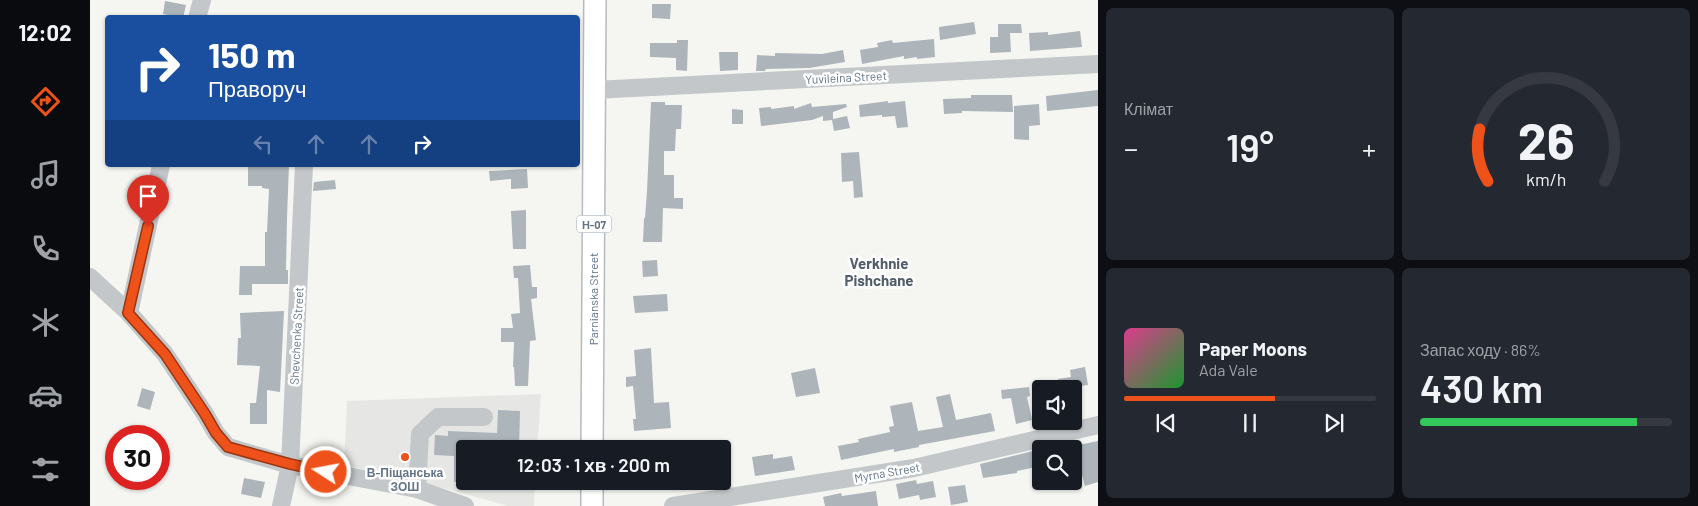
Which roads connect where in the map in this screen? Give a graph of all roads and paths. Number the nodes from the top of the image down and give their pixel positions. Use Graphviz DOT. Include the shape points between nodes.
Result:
graph roads {
  1 [pos="202,0"];
  2 [pos="595,0"];
  3 [pos="198,15"];
  4 [pos="1098,64"];
  5 [pos="594,90"];
  6 [pos="161,167"];
  7 [pos="304,167"];
  8 [pos="90,277"];
  9 [pos="128,313"];
  10 [pos="484,417"];
  11 [pos="1098,425"];
  12 [pos="592,440"];
  13 [pos="290,464"];
  14 [pos="417,490"];
  15 [pos="592,490"];
  16 [pos="280,506"];
  17 [pos="465,506"];
  18 [pos="592,506"];
  19 [pos="673,506"];
  1 -- 3 [label="street"];
  2 -- 5 [label="main road, Parnianska Street / Н-07"];
  4 -- 5 [label="street, Yuvileina Street"];
  5 -- 12 [label="main road, Parnianska Street / Н-07"];
  6 -- 9 [label="street"];
  7 -- 13 [label="street, Shevchenka Street"];
  8 -- 9 [label="street"];
  9 -- 13 [label="street" via="165,354 228,447"];
  10 -- 14 [label="street" via="438,417 420,434"];
  11 -- 19 [label="street, Myrna Street" via="914,468"];
  13 -- 14 [label="street"];
  13 -- 16 [label="street, Shevchenka Street"];
  14 -- 17 [label="street"];
  15 -- 18 [label="main road"];
}
